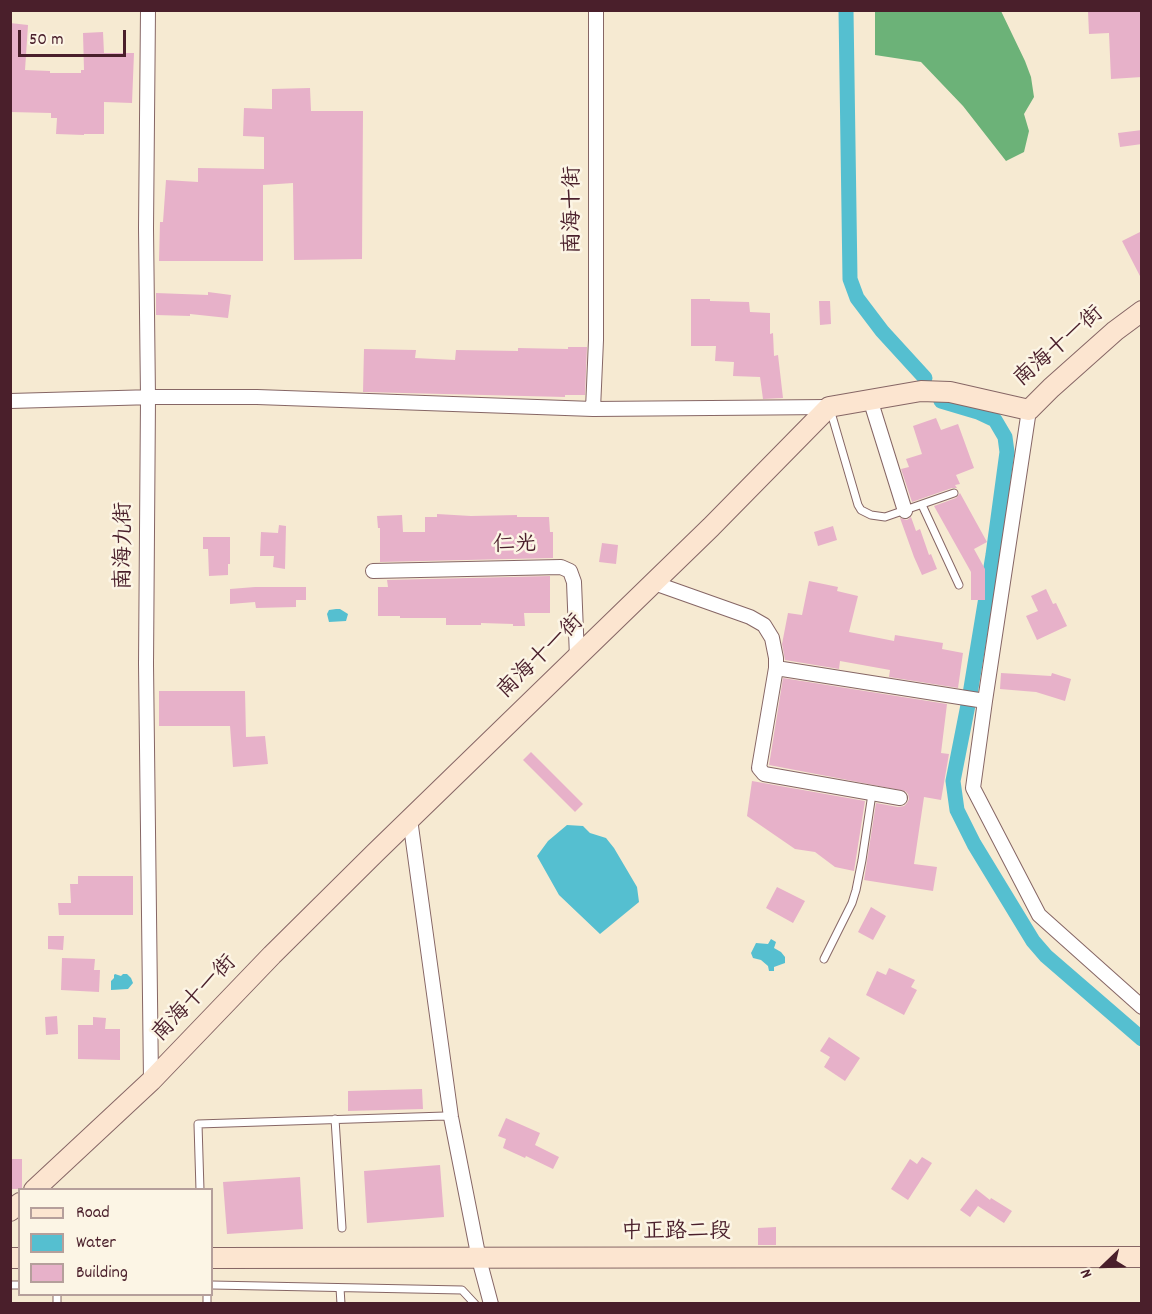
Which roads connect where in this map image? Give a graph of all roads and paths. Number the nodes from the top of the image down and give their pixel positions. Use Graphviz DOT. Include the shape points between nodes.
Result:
graph roads {
  1 [pos="148,10"];
  2 [pos="596,10"];
  3 [pos="1142,311"];
  4 [pos="148,398"];
  5 [pos="870,399"];
  6 [pos="10,401"];
  7 [pos="829,406"];
  8 [pos="593,410"];
  9 [pos="1029,410"];
  10 [pos="954,493"];
  11 [pos="922,505"];
  12 [pos="905,511"];
  13 [pos="374,572"];
  14 [pos="654,583"];
  15 [pos="959,585"];
  16 [pos="577,657"];
  17 [pos="776,668"];
  18 [pos="985,700"];
  19 [pos="872,794"];
  20 [pos="900,798"];
  21 [pos="410,819"];
  22 [pos="824,959"];
  23 [pos="1142,1007"];
  24 [pos="151,1081"];
  25 [pos="451,1117"];
  26 [pos="335,1119"];
  27 [pos="36,1188"];
  28 [pos="201,1188"];
  29 [pos="342,1227"];
  30 [pos="1142,1257"];
  31 [pos="213,1258"];
  32 [pos="479,1259"];
  33 [pos="213,1286"];
  34 [pos="340,1288"];
  35 [pos="341,1304"];
  36 [pos="475,1304"];
  37 [pos="491,1304"];
  1 -- 4 [label="street, 南海九街"];
  2 -- 8 [label="street, 南海十街"];
  3 -- 9 [label="street, 南海十一街"];
  4 -- 6 [label="street"];
  4 -- 8 [label="street"];
  4 -- 24 [label="street, 南海九街"];
  5 -- 7 [label="street, 南海十一街"];
  5 -- 9 [label="street, 南海十一街" via="921,391 950,392"];
  5 -- 12 [label="street"];
  7 -- 8 [label="street"];
  7 -- 12 [label="lane" via="861,510 885,518"];
  7 -- 14 [label="street, 南海十一街"];
  9 -- 18 [label="street"];
  10 -- 11 [label="lane"];
  11 -- 12 [label="lane"];
  11 -- 15 [label="lane"];
  13 -- 16 [label="street, 仁光" via="561,567 570,571 574,582"];
  14 -- 16 [label="street, 南海十一街"];
  14 -- 17 [label="street" via="764,625 772,638"];
  16 -- 21 [label="street, 南海十一街"];
  17 -- 18 [label="street"];
  17 -- 19 [label="street" via="759,768 764,774"];
  18 -- 23 [label="street" via="973,788 1039,915"];
  19 -- 20 [label="street"];
  19 -- 22 [label="lane" via="856,890"];
  21 -- 24 [label="street, 南海十一街"];
  21 -- 25 [label="street"];
  24 -- 27 [label="street, 南海十一街"];
  25 -- 26 [label="lane"];
  25 -- 32 [label="street"];
  26 -- 28 [label="lane" via="198,1124"];
  26 -- 29 [label="lane"];
  30 -- 32 [label="street, 中正路二段"];
  31 -- 32 [label="street, 中正路二段"];
  32 -- 37 [label="street"];
  33 -- 34 [label="lane"];
  34 -- 35 [label="lane"];
  34 -- 36 [label="lane" via="462,1290"];
}
